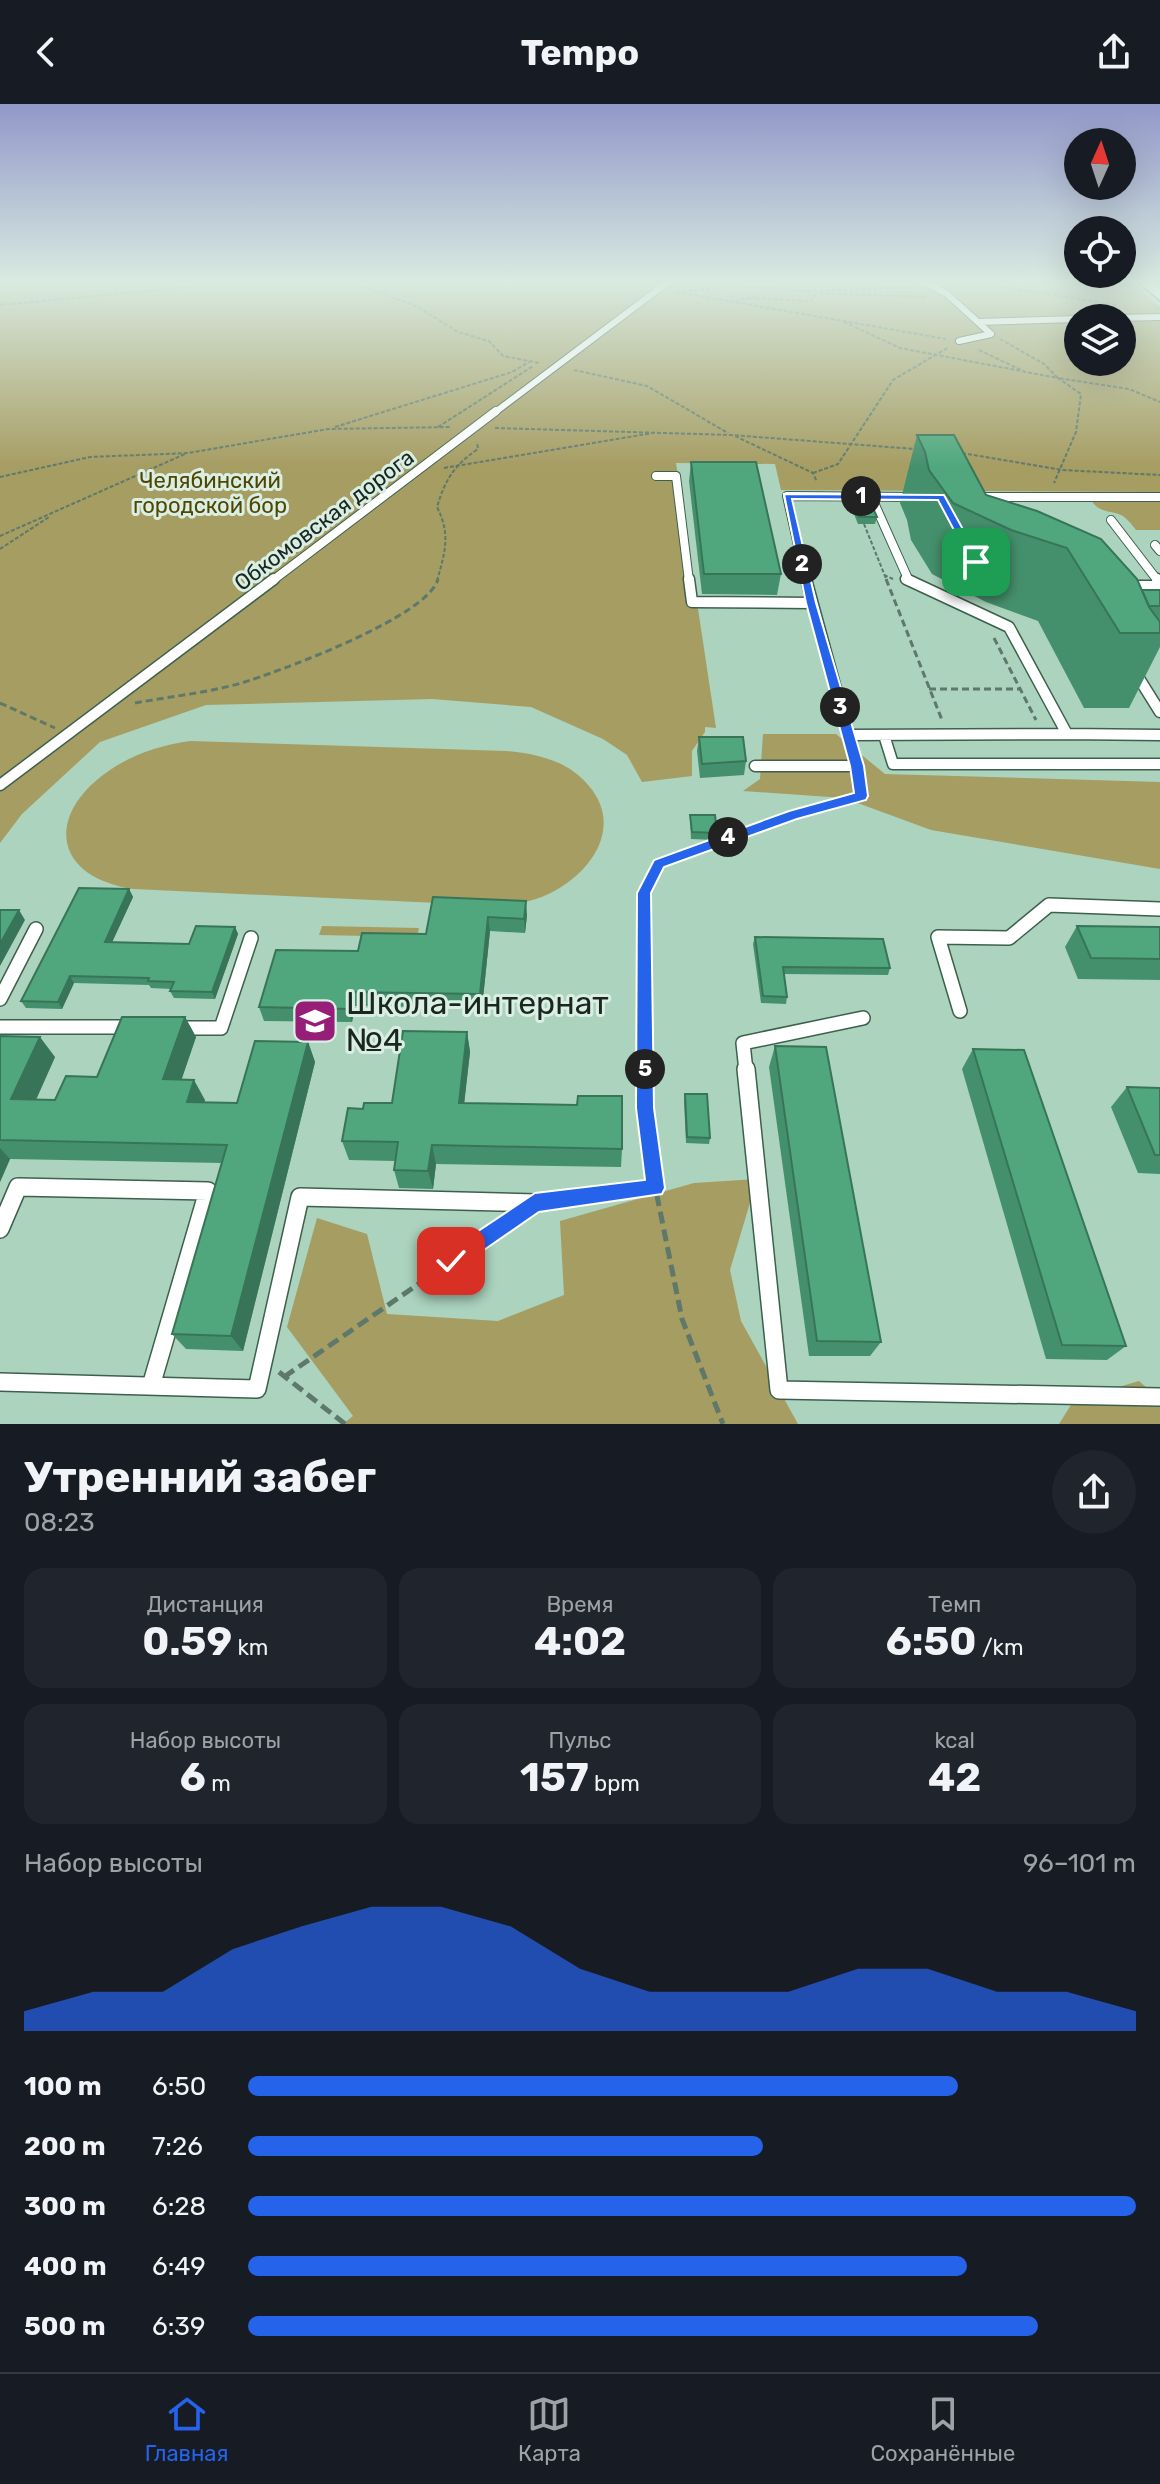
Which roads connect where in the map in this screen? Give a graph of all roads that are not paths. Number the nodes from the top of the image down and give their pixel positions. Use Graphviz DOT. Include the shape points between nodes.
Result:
graph roads {
  1 [pos="588,344"];
  2 [pos="656,476"];
  3 [pos="871,496"];
  4 [pos="926,497"];
  5 [pos="969,497"];
  6 [pos="1028,497"];
  7 [pos="1160,497"];
  8 [pos="1036,509"];
  9 [pos="1111,520"];
  10 [pos="1112,585"];
  11 [pos="1160,585"];
  12 [pos="811,603"];
  13 [pos="1126,658"];
  14 [pos="1160,712"];
  15 [pos="1067,734"];
  16 [pos="848,735"];
  17 [pos="884,735"];
  18 [pos="1160,735"];
  19 [pos="1160,764"];
  20 [pos="755,766"];
  21 [pos="0,785"];
  22 [pos="1160,909"];
  23 [pos="36,929"];
  24 [pos="251,938"];
  25 [pos="0,999"];
  26 [pos="960,1011"];
  27 [pos="863,1018"];
  28 [pos="0,1027"];
  29 [pos="142,1027"];
  30 [pos="158,1028"];
  31 [pos="535,1203"];
  32 [pos="0,1229"];
  33 [pos="0,1382"];
  34 [pos="151,1386"];
  35 [pos="1160,1397"];
  1 -- 21 [label="lane, Обкомовская дорога"];
  2 -- 12 [label="lane" via="676,476 692,602"];
  3 -- 4 [label="lane"];
  3 -- 12 [label="lane" via="787,496"];
  3 -- 15 [label="lane" via="906,579 1009,627"];
  5 -- 6 [label="lane"];
  6 -- 7 [label="lane"];
  6 -- 8 [label="lane"];
  9 -- 11 [label="lane"];
  10 -- 11 [label="lane"];
  12 -- 16 [label="lane"];
  13 -- 14 [label="lane"];
  15 -- 17 [label="lane"];
  15 -- 18 [label="lane"];
  16 -- 17 [label="lane"];
  16 -- 20 [label="lane" via="857,766"];
  17 -- 19 [label="lane" via="893,764"];
  22 -- 26 [label="lane" via="1049,905 1009,938 938,937"];
  23 -- 25 [label="lane"];
  24 -- 30 [label="lane" via="221,1028"];
  27 -- 35 [label="lane" via="743,1043 779,1390"];
  28 -- 29 [label="lane"];
  31 -- 34 [label="lane" via="300,1197 257,1389"];
  32 -- 34 [label="lane" via="18,1187 208,1191"];
  33 -- 34 [label="lane"];
}
